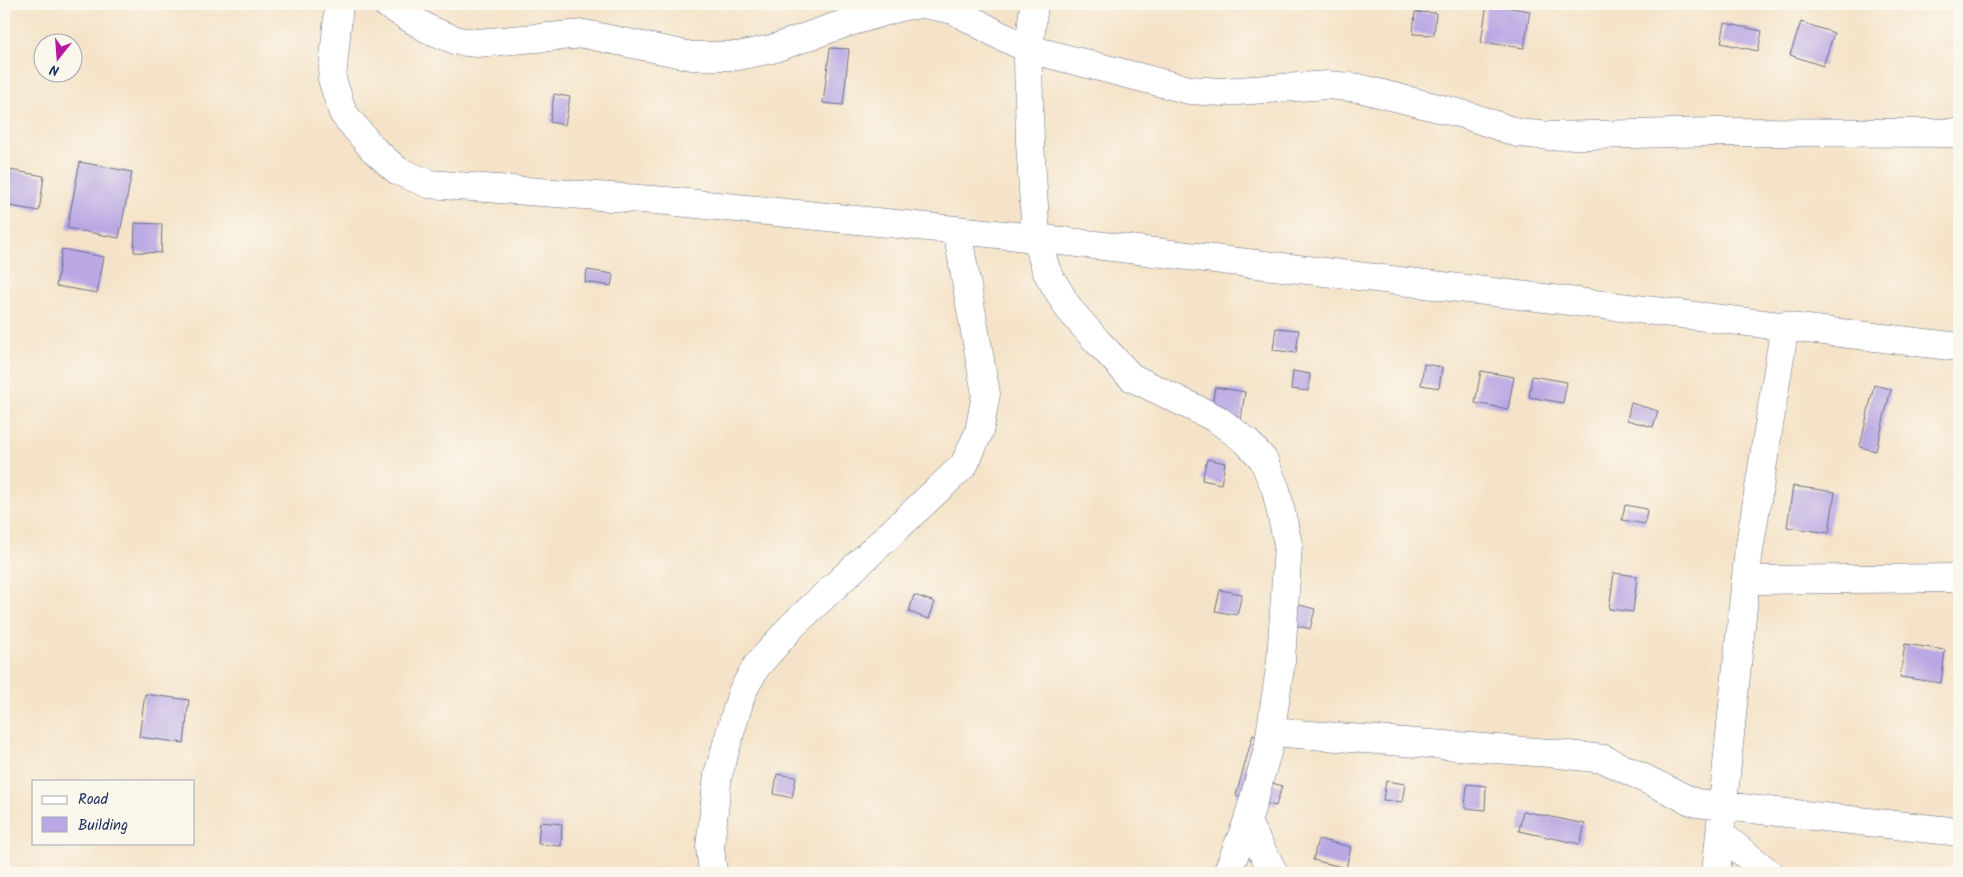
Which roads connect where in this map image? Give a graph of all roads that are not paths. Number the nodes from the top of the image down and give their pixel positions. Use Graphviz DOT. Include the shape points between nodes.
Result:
graph roads {
  1 [pos="339,4"];
  2 [pos="387,4"];
  3 [pos="1034,4"];
  4 [pos="1029,49"];
  5 [pos="1959,133"];
  6 [pos="957,230"];
  7 [pos="1036,238"];
  8 [pos="1785,325"];
  9 [pos="1959,347"];
  10 [pos="1959,578"];
  11 [pos="1746,580"];
  12 [pos="1271,732"];
  13 [pos="1724,805"];
  14 [pos="1247,823"];
  15 [pos="1959,832"];
  16 [pos="1720,834"];
  17 [pos="713,873"];
  18 [pos="1227,873"];
  19 [pos="1274,873"];
  20 [pos="1716,873"];
  21 [pos="1769,873"];
  1 -- 6 [label="street" via="332,79 343,113 374,150 398,171 428,184 667,201"];
  2 -- 4 [label="street" via="428,30 458,41 477,43 584,34 692,56 738,56 772,49 904,6 923,4 954,10"];
  3 -- 4 [label="street"];
  4 -- 5 [label="street" via="1189,90 1222,92 1328,85 1359,88 1466,115 1518,133 1550,136 1717,132"];
  4 -- 7 [label="street"];
  6 -- 7 [label="street"];
  6 -- 17 [label="street" via="986,394 979,432 964,465 791,627 756,667 742,692 718,775 710,847"];
  7 -- 8 [label="street"];
  7 -- 12 [label="street" via="1047,272 1069,309 1131,377 1217,419 1263,459 1276,490 1288,544 1281,661"];
  8 -- 9 [label="street"];
  8 -- 11 [label="street"];
  10 -- 11 [label="street"];
  11 -- 13 [label="street"];
  12 -- 13 [label="street" via="1550,752 1604,759 1691,801"];
  12 -- 14 [label="street"];
  13 -- 15 [label="street"];
  13 -- 16 [label="street"];
  14 -- 18 [label="street"];
  14 -- 19 [label="street"];
  16 -- 20 [label="street"];
  16 -- 21 [label="street"];
}
